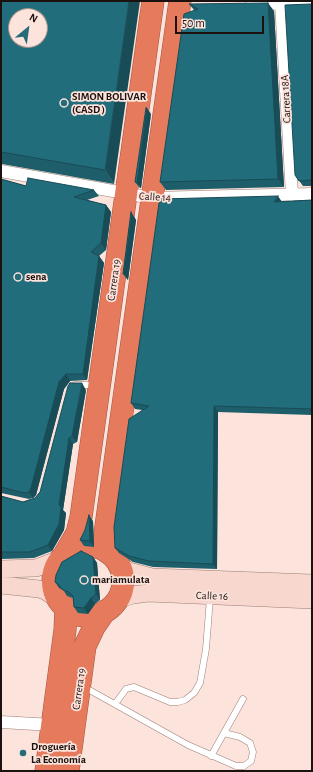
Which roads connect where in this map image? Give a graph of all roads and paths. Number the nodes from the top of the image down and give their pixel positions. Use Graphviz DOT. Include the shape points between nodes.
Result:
graph roads {
  1 [pos="153,1"];
  2 [pos="281,3"];
  3 [pos="312,3"];
  4 [pos="184,4"];
  5 [pos="242,4"];
  6 [pos="1,172"];
  7 [pos="126,194"];
  8 [pos="312,194"];
  9 [pos="292,195"];
  10 [pos="152,198"];
  11 [pos="99,385"];
  12 [pos="68,390"];
  13 [pos="62,557"];
  14 [pos="112,558"];
  15 [pos="1,569"];
  16 [pos="312,583"];
  17 [pos="1,585"];
  18 [pos="210,596"];
  19 [pos="312,600"];
  20 [pos="62,604"];
  21 [pos="110,607"];
  22 [pos="79,684"];
  23 [pos="243,699"];
  24 [pos="115,704"];
  25 [pos="1,722"];
  26 [pos="52,725"];
  27 [pos="224,733"];
  28 [pos="211,756"];
  29 [pos="46,771"];
  30 [pos="68,771"];
  1 -- 7 [label="highway, Carrera 19"];
  2 -- 3 [label="street"];
  2 -- 5 [label="street"];
  2 -- 9 [label="street, Carrera 18A"];
  4 -- 10 [label="highway"];
  6 -- 7 [label="street, Calle 14"];
  7 -- 10 [label="street, Calle 14"];
  7 -- 11 [label="highway, Carrera 19"];
  8 -- 9 [label="street, Calle 14"];
  9 -- 10 [label="street, Calle 14"];
  10 -- 14 [label="highway" via="105,533"];
  11 -- 12 [label="lane" via="72,385"];
  11 -- 13 [label="highway, Carrera 19" via="81,517 71,546"];
  13 -- 14 [label="highway" via="76,548 95,547"];
  13 -- 15 [label="main road" via="36,568"];
  13 -- 20 [label="highway" via="54,570 52,582"];
  14 -- 16 [label="main road, Calle 16" via="130,571 152,577"];
  14 -- 21 [label="highway" via="122,575 122,587 118,599"];
  17 -- 20 [label="main road" via="39,589"];
  18 -- 19 [label="main road, Calle 16"];
  18 -- 21 [label="main road, Calle 16" via="133,594"];
  18 -- 24 [label="lane" via="206,649 200,683 194,693 185,700 170,702 134,687 126,689"];
  20 -- 21 [label="highway" via="76,614 88,616 94,616"];
  20 -- 26 [label="highway, Carrera 19" via="65,630"];
  21 -- 22 [label="highway, Carrera 19" via="94,627 85,646"];
  22 -- 24 [label="lane"];
  22 -- 30 [label="highway, Carrera 19"];
  23 -- 27 [label="lane"];
  24 -- 28 [label="lane"];
  25 -- 26 [label="street"];
  26 -- 29 [label="highway, Carrera 19"];
  27 -- 28 [label="lane"];
  27 -- 28 [label="lane" via="240,737 250,743 253,752 250,761 244,766 236,766"];
}
